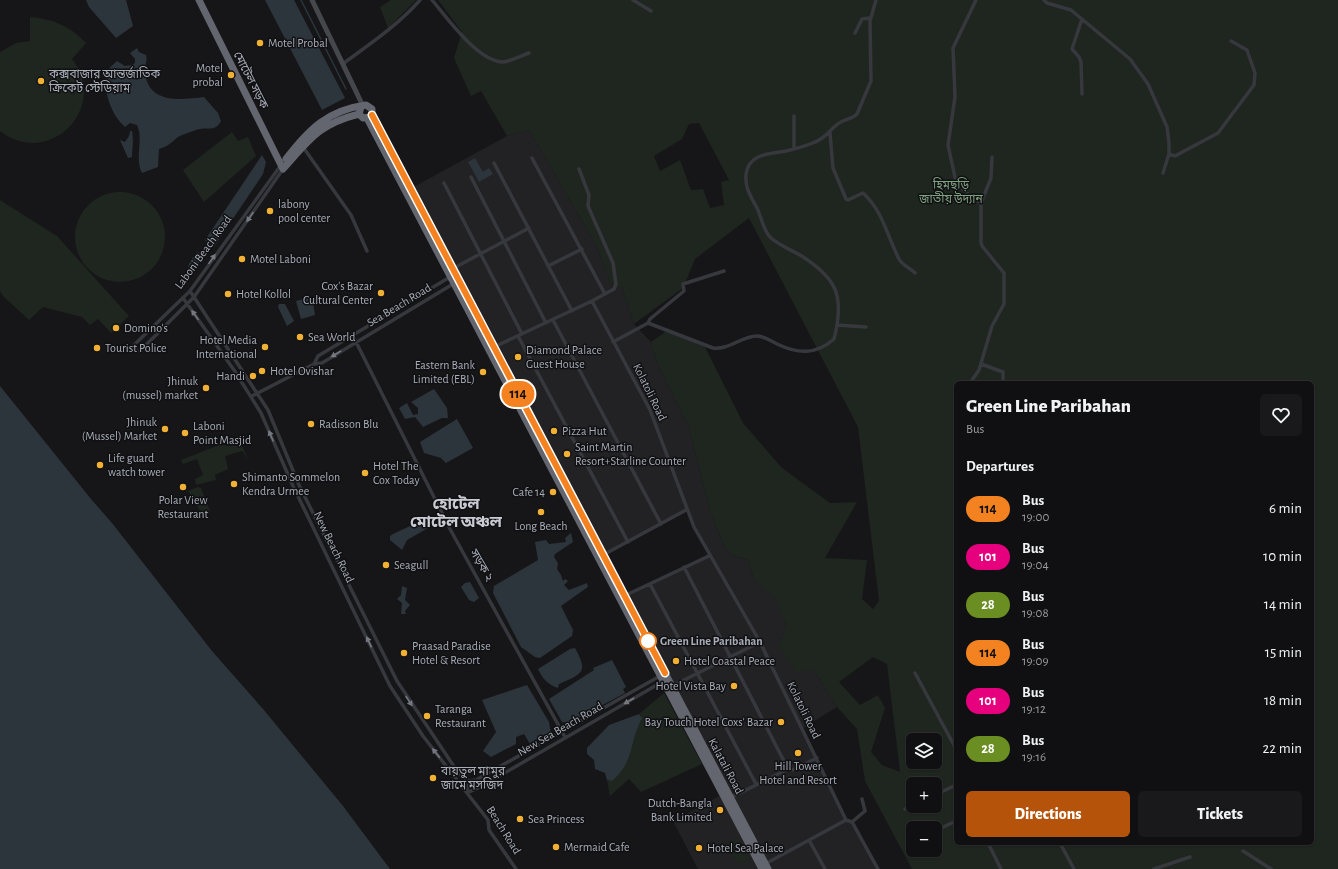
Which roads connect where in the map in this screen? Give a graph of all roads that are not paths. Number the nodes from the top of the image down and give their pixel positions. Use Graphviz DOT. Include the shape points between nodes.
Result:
graph roads {
  1 [pos="199,0"];
  2 [pos="312,0"];
  3 [pos="420,0"];
  4 [pos="432,0"];
  5 [pos="633,0"];
  6 [pos="876,0"];
  7 [pos="976,0"];
  8 [pos="1044,0"];
  9 [pos="651,11"];
  10 [pos="870,18"];
  11 [pos="1082,19"];
  12 [pos="855,33"];
  13 [pos="1232,41"];
  14 [pos="529,53"];
  15 [pos="344,64"];
  16 [pos="1082,94"];
  17 [pos="361,109"];
  18 [pos="794,116"];
  19 [pos="369,117"];
  20 [pos="830,133"];
  21 [pos="303,146"];
  22 [pos="794,148"];
  23 [pos="1168,154"];
  24 [pos="992,157"];
  25 [pos="532,158"];
  26 [pos="494,163"];
  27 [pos="282,167"];
  28 [pos="579,169"];
  29 [pos="1163,173"];
  30 [pos="399,175"];
  31 [pos="471,177"];
  32 [pos="444,183"];
  33 [pos="981,203"];
  34 [pos="529,228"];
  35 [pos="505,241"];
  36 [pos="582,249"];
  37 [pos="368,252"];
  38 [pos="480,254"];
  39 [pos="548,266"];
  40 [pos="452,268"];
  41 [pos="724,271"];
  42 [pos="915,273"];
  43 [pos="452,280"];
  44 [pos="190,291"];
  45 [pos="605,294"];
  46 [pos="194,297"];
  47 [pos="183,298"];
  48 [pos="592,301"];
  49 [pos="187,304"];
  50 [pos="400,307"];
  51 [pos="572,311"];
  52 [pos="404,313"];
  53 [pos="553,320"];
  54 [pos="546,323"];
  55 [pos="648,323"];
  56 [pos="837,325"];
  57 [pos="866,327"];
  58 [pos="520,335"];
  59 [pos="353,336"];
  60 [pos="357,342"];
  61 [pos="613,342"];
  62 [pos="494,347"];
  63 [pos="314,364"];
  64 [pos="981,364"];
  65 [pos="971,381"];
  66 [pos="1003,381"];
  67 [pos="258,394"];
  68 [pos="252,396"];
  69 [pos="287,456"];
  70 [pos="281,458"];
  71 [pos="686,510"];
  72 [pos="315,516"];
  73 [pos="310,519"];
  74 [pos="662,524"];
  75 [pos="628,542"];
  76 [pos="602,556"];
  77 [pos="709,556"];
  78 [pos="684,567"];
  79 [pos="609,575"];
  80 [pos="650,584"];
  81 [pos="624,596"];
  82 [pos="760,642"];
  83 [pos="730,656"];
  84 [pos="697,673"];
  85 [pos="915,673"];
  86 [pos="662,677"];
  87 [pos="397,681"];
  88 [pos="390,686"];
  89 [pos="672,686"];
  90 [pos="562,730"];
  91 [pos="565,737"];
  92 [pos="954,745"];
  93 [pos="817,758"];
  94 [pos="788,769"];
  95 [pos="469,781"];
  96 [pos="756,784"];
  97 [pos="954,786"];
  98 [pos="942,792"];
  99 [pos="467,793"];
  100 [pos="730,798"];
  101 [pos="862,799"];
  102 [pos="846,820"];
  103 [pos="852,822"];
  104 [pos="954,823"];
  105 [pos="942,828"];
  106 [pos="809,840"];
  107 [pos="989,845"];
  108 [pos="1061,845"];
  109 [pos="1243,851"];
  110 [pos="1190,857"];
  111 [pos="765,867"];
  112 [pos="516,869"];
  113 [pos="825,869"];
  114 [pos="878,869"];
  115 [pos="1001,869"];
  116 [pos="1074,869"];
  117 [pos="1154,869"];
  118 [pos="1271,869"];
  1 -- 27 [label="highway, মোটেল সড়ক"];
  2 -- 15 [label="street"];
  3 -- 15 [label="street" via="410,12"];
  4 -- 14 [label="street" via="463,36 484,55 502,62"];
  5 -- 9 [label="street"];
  6 -- 10 [label="street"];
  7 -- 33 [label="street" via="953,48 955,97 948,145 956,182"];
  8 -- 11 [label="street" via="1071,10"];
  10 -- 12 [label="street" via="862,19"];
  10 -- 20 [label="street" via="869,88 857,114 841,122"];
  11 -- 16 [label="street" via="1072,50 1081,62"];
  11 -- 23 [label="street" via="1130,58 1148,84 1167,127 1170,143"];
  13 -- 23 [label="street" via="1247,50 1255,72 1254,85 1218,133 1175,156"];
  15 -- 17 [label="street"];
  17 -- 19 [label="highway" via="363,118"];
  17 -- 19 [label="highway" via="369,106 372,112"];
  17 -- 21 [label="highway, Laboni Beach Road" via="328,125"];
  17 -- 27 [label="highway, Laboni Beach Road" via="345,110 311,129"];
  18 -- 22 [label="street"];
  19 -- 30 [label="highway"];
  20 -- 22 [label="street" via="815,142"];
  20 -- 42 [label="street" via="833,168 846,199 863,193 872,200 899,260"];
  21 -- 27 [label="highway, Laboni Beach Road"];
  21 -- 37 [label="street" via="351,215"];
  22 -- 56 [label="street" via="755,158 747,168 747,188 771,238 809,261 834,287 839,307"];
  23 -- 29 [label="street"];
  24 -- 33 [label="street" via="991,178"];
  25 -- 36 [label="street"];
  26 -- 34 [label="street"];
  44 -- 27 [label="street, Laboni Beach Road, one-way"];
  27 -- 46 [label="street, Laboni Beach Road, one-way"];
  28 -- 45 [label="street" via="589,195 588,206 613,263 616,284 614,289"];
  30 -- 40 [label="highway"];
  30 -- 43 [label="highway"];
  31 -- 35 [label="street"];
  32 -- 38 [label="street"];
  33 -- 64 [label="street" via="982,246 1004,273 1003,306 992,326"];
  34 -- 35 [label="street"];
  34 -- 39 [label="street"];
  35 -- 38 [label="street"];
  35 -- 54 [label="street"];
  36 -- 39 [label="street"];
  36 -- 45 [label="street"];
  38 -- 40 [label="street"];
  38 -- 58 [label="street"];
  39 -- 51 [label="street"];
  40 -- 62 [label="highway"];
  41 -- 55 [label="street" via="683,284 684,291"];
  43 -- 50 [label="street, Sea Beach Road"];
  43 -- 52 [label="street, Sea Beach Road"];
  43 -- 79 [label="highway"];
  44 -- 46 [label="street, New Beach Road"];
  44 -- 47 [label="street, Laboni Beach Road"];
  45 -- 48 [label="street"];
  46 -- 49 [label="street, Laboni Beach Road"];
  46 -- 67 [label="street, New Beach Road"];
  47 -- 49 [label="street, New Beach Road"];
  47 -- 49 [label="street, Laboni Beach Road" via="134,345 134,349 140,351"];
  48 -- 51 [label="street"];
  48 -- 61 [label="street, Kolatoli Road"];
  68 -- 49 [label="street, New Beach Road, one-way"];
  50 -- 52 [label="street"];
  50 -- 59 [label="street, Sea Beach Road"];
  51 -- 53 [label="street"];
  52 -- 60 [label="street, Sea Beach Road"];
  53 -- 54 [label="street"];
  53 -- 74 [label="street"];
  54 -- 58 [label="street"];
  55 -- 56 [label="street" via="713,348 720,349 755,336 805,353 827,345 834,338"];
  55 -- 61 [label="street"];
  56 -- 57 [label="street"];
  58 -- 62 [label="street"];
  58 -- 75 [label="street"];
  59 -- 60 [label="street, সড়ক ২"];
  59 -- 63 [label="street, Sea Beach Road" via="318,356"];
  60 -- 63 [label="street, Sea Beach Road, one-way" via="322,363"];
  60 -- 90 [label="street, সড়ক ২" via="450,529"];
  61 -- 71 [label="street, Kolatoli Road" via="650,410"];
  62 -- 76 [label="highway"];
  63 -- 67 [label="street, Sea Beach Road"];
  64 -- 65 [label="street"];
  64 -- 66 [label="street" via="1003,372"];
  67 -- 68 [label="street, Sea Beach Road"];
  67 -- 69 [label="street, New Beach Road" via="268,410"];
  70 -- 68 [label="street, New Beach Road, one-way"];
  69 -- 70 [label="street"];
  69 -- 72 [label="street, New Beach Road"];
  70 -- 73 [label="street, New Beach Road"];
  71 -- 74 [label="street"];
  71 -- 77 [label="street, Kolatoli Road"];
  72 -- 73 [label="street"];
  72 -- 87 [label="street, New Beach Road"];
  88 -- 73 [label="street, New Beach Road, one-way"];
  74 -- 75 [label="street"];
  75 -- 76 [label="street"];
  76 -- 79 [label="highway"];
  77 -- 78 [label="street"];
  77 -- 82 [label="street, Kolatoli Road"];
  78 -- 80 [label="street"];
  78 -- 83 [label="street"];
  79 -- 81 [label="highway"];
  79 -- 86 [label="highway"];
  80 -- 81 [label="street"];
  80 -- 84 [label="street"];
  81 -- 86 [label="highway"];
  82 -- 83 [label="street"];
  82 -- 93 [label="street, Kolatoli Road"];
  83 -- 84 [label="street"];
  83 -- 94 [label="street"];
  84 -- 89 [label="street"];
  84 -- 96 [label="street"];
  85 -- 92 [label="street"];
  86 -- 89 [label="highway, Kalatali Road"];
  86 -- 90 [label="street, New Sea Beach Road"];
  86 -- 91 [label="street, New Sea Beach Road, one-way"];
  86 -- 111 [label="highway, Kalatali Road"];
  87 -- 88 [label="street"];
  87 -- 95 [label="street, New Beach Road, one-way" via="459,774"];
  99 -- 88 [label="street, New Beach Road, one-way" via="423,736"];
  89 -- 100 [label="highway, Kalatali Road"];
  90 -- 91 [label="street, সড়ক ২"];
  90 -- 95 [label="street, New Sea Beach Road" via="476,780"];
  91 -- 99 [label="street, New Sea Beach Road"];
  93 -- 94 [label="street" via="792,770"];
  93 -- 102 [label="street, Kolatoli Road"];
  94 -- 96 [label="street"];
  95 -- 99 [label="street"];
  96 -- 100 [label="street"];
  97 -- 98 [label="street"];
  99 -- 112 [label="street, Beach Road" via="488,820 489,830"];
  100 -- 111 [label="highway, Kalatali Road"];
  101 -- 103 [label="street" via="865,811"];
  102 -- 103 [label="street"];
  102 -- 106 [label="street"];
  103 -- 114 [label="street"];
  104 -- 105 [label="street"];
  106 -- 111 [label="street"];
  106 -- 113 [label="street"];
  107 -- 115 [label="street"];
  108 -- 116 [label="street"];
  109 -- 118 [label="street"];
  110 -- 117 [label="street"];
}
